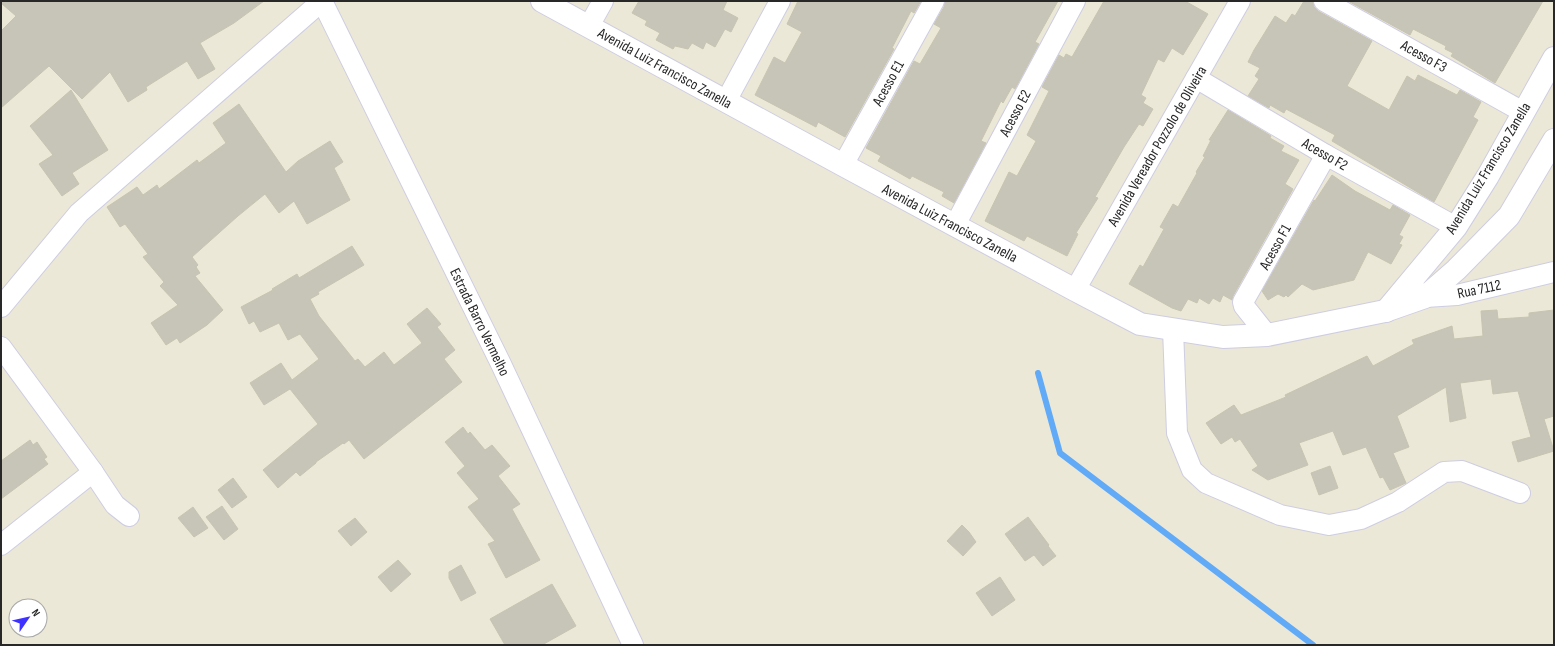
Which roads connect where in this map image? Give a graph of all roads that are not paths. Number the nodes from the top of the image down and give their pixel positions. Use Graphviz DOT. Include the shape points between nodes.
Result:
graph roads {
  1 [pos="322,1"];
  2 [pos="542,1"];
  3 [pos="603,1"];
  4 [pos="780,1"];
  5 [pos="934,1"];
  6 [pos="1075,1"];
  7 [pos="1324,1"];
  8 [pos="1238,2"];
  9 [pos="589,26"];
  10 [pos="1554,58"];
  11 [pos="1196,78"];
  12 [pos="726,100"];
  13 [pos="1524,112"];
  14 [pos="1554,140"];
  15 [pos="1326,155"];
  16 [pos="843,165"];
  17 [pos="955,225"];
  18 [pos="1456,227"];
  19 [pos="1554,272"];
  20 [pos="1408,284"];
  21 [pos="1075,290"];
  22 [pos="1425,297"];
  23 [pos="1,307"];
  24 [pos="1385,312"];
  25 [pos="1173,329"];
  26 [pos="1267,335"];
  27 [pos="1,347"];
  28 [pos="93,472"];
  29 [pos="1520,493"];
  30 [pos="129,516"];
  31 [pos="1,545"];
  32 [pos="632,645"];
  1 -- 23 [label="street" via="79,214"];
  1 -- 32 [label="street, Estrada Barro Vermelho" via="497,355"];
  2 -- 9 [label="street, Avenida Luiz Francisco Zanella"];
  3 -- 9 [label="street"];
  4 -- 12 [label="street"];
  5 -- 16 [label="street, Acesso E1"];
  6 -- 17 [label="street, Acesso E2"];
  7 -- 13 [label="street, Acesso F3"];
  8 -- 11 [label="street, Avenida Vereador Pozzolo de Oliveira"];
  9 -- 12 [label="street, Avenida Luiz Francisco Zanella"];
  10 -- 13 [label="street, Avenida Luiz Francisco Zanella"];
  11 -- 15 [label="street, Acesso F2"];
  11 -- 21 [label="street, Avenida Vereador Pozzolo de Oliveira"];
  12 -- 16 [label="street, Avenida Luiz Francisco Zanella"];
  13 -- 18 [label="street, Avenida Luiz Francisco Zanella"];
  14 -- 22 [label="street, Avenida Luiz Francisco Zanella" via="1509,216 1456,270"];
  15 -- 18 [label="street, Acesso F2"];
  15 -- 26 [label="street, Acesso F1" via="1243,302"];
  16 -- 17 [label="street, Avenida Luiz Francisco Zanella"];
  17 -- 21 [label="street, Avenida Luiz Francisco Zanella"];
  18 -- 20 [label="street, Avenida Luiz Francisco Zanella"];
  19 -- 22 [label="street, Rua 7112" via="1457,295"];
  20 -- 22 [label="street"];
  20 -- 24 [label="street, Avenida Luiz Francisco Zanella"];
  21 -- 25 [label="street, Avenida Luiz Francisco Zanella" via="1140,324"];
  22 -- 24 [label="street, Avenida Luiz Francisco Zanella"];
  24 -- 26 [label="street, Avenida Luiz Francisco Zanella"];
  25 -- 26 [label="street, Avenida Luiz Francisco Zanella" via="1223,337"];
  25 -- 29 [label="street" via="1176,433 1192,470 1206,483 1280,515 1330,525 1361,519 1398,502 1444,472 1462,471"];
  27 -- 28 [label="street"];
  28 -- 30 [label="street" via="115,505"];
  28 -- 31 [label="street"];
}
